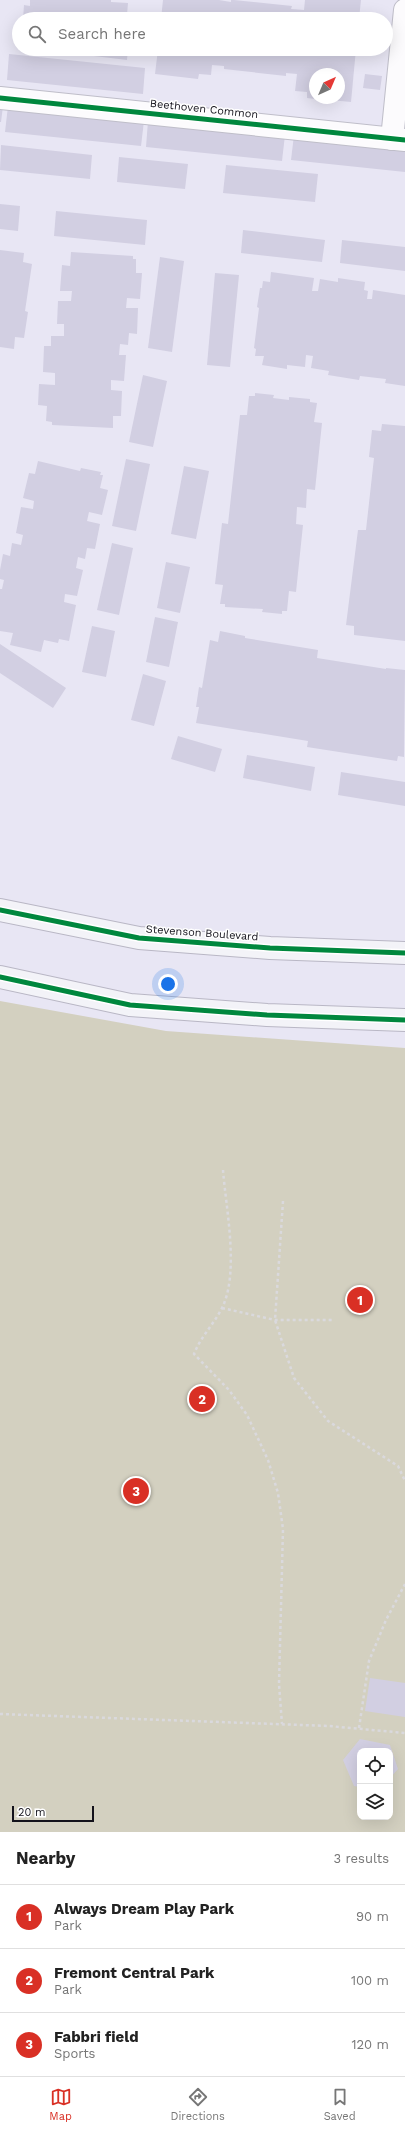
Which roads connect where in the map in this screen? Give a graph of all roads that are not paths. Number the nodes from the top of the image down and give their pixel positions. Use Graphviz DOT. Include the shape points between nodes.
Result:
graph roads {
  1 [pos="405,10"];
  2 [pos="0,98"];
  3 [pos="398,140"];
  4 [pos="0,910"];
  5 [pos="405,953"];
  6 [pos="0,978"];
  7 [pos="405,1020"];
  1 -- 3 [label="street, Beethoven Common"];
  2 -- 3 [label="street, Beethoven Common"];
  4 -- 5 [label="main road, Stevenson Boulevard" via="139,938 270,948"];
  6 -- 7 [label="main road" via="130,1005 267,1015"];
}
